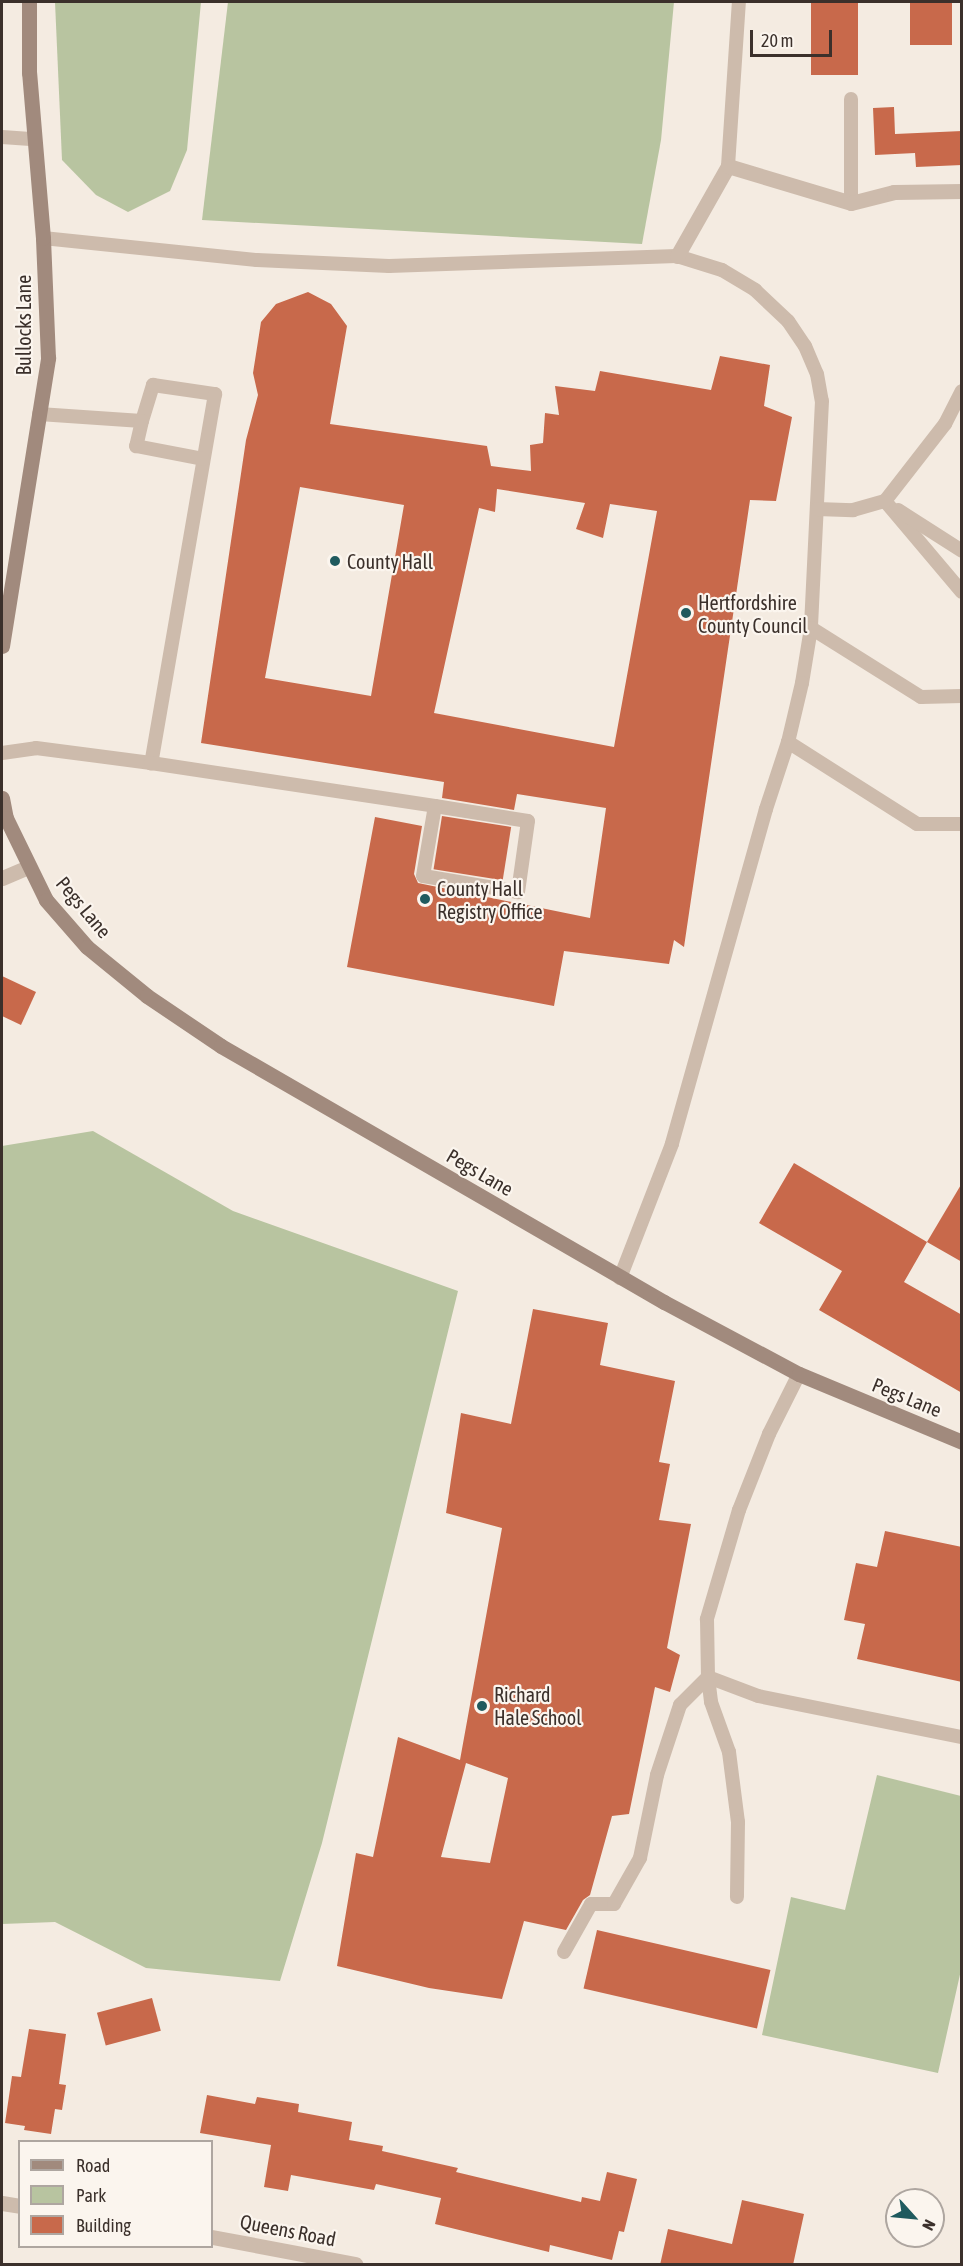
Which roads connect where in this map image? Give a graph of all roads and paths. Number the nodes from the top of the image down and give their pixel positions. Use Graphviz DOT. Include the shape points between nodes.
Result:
graph roads {
  1 [pos="28,2"];
  2 [pos="739,2"];
  3 [pos="851,99"];
  4 [pos="2,137"];
  5 [pos="34,139"];
  6 [pos="728,166"];
  7 [pos="962,191"];
  8 [pos="851,203"];
  9 [pos="43,238"];
  10 [pos="677,256"];
  11 [pos="962,391"];
  12 [pos="39,414"];
  13 [pos="142,421"];
  14 [pos="203,459"];
  15 [pos="885,501"];
  16 [pos="817,509"];
  17 [pos="962,551"];
  18 [pos="962,592"];
  19 [pos="811,628"];
  20 [pos="2,646"];
  21 [pos="962,696"];
  22 [pos="788,742"];
  23 [pos="2,753"];
  24 [pos="151,763"];
  25 [pos="2,798"];
  26 [pos="435,806"];
  27 [pos="962,824"];
  28 [pos="28,867"];
  29 [pos="2,878"];
  30 [pos="620,1278"];
  31 [pos="799,1374"];
  32 [pos="962,1442"];
  33 [pos="708,1677"];
  34 [pos="962,1737"];
  35 [pos="737,1897"];
  36 [pos="564,1952"];
  37 [pos="2,2203"];
  38 [pos="18,2206"];
  39 [pos="213,2237"];
  40 [pos="356,2265"];
  1 -- 5 [label="main road, Bullocks Lane"];
  2 -- 6 [label="lane"];
  3 -- 8 [label="lane"];
  4 -- 5 [label="lane"];
  5 -- 9 [label="main road, Bullocks Lane"];
  6 -- 8 [label="street"];
  6 -- 10 [label="street"];
  7 -- 8 [label="street" via="894,192"];
  9 -- 10 [label="lane" via="257,260 389,266"];
  9 -- 12 [label="main road, Bullocks Lane" via="48,358"];
  10 -- 16 [label="lane" via="722,270 755,290 788,321 805,346 817,374 822,401"];
  11 -- 15 [label="lane" via="945,423"];
  12 -- 13 [label="lane"];
  12 -- 20 [label="main road, Bullocks Lane"];
  13 -- 14 [label="lane" via="136,446"];
  13 -- 14 [label="lane" via="153,385 215,394"];
  14 -- 24 [label="lane"];
  15 -- 16 [label="lane" via="853,510"];
  15 -- 17 [label="lane"];
  15 -- 18 [label="lane"];
  16 -- 19 [label="lane"];
  19 -- 21 [label="lane" via="921,697"];
  19 -- 22 [label="lane"];
  22 -- 27 [label="lane" via="917,824"];
  22 -- 30 [label="lane" via="759,830 672,1144"];
  23 -- 24 [label="lane" via="36,747"];
  24 -- 26 [label="lane"];
  25 -- 28 [label="main road" via="6,818"];
  26 -- 26 [label="lane" via="528,821 518,892 423,876"];
  28 -- 29 [label="street"];
  28 -- 30 [label="main road, Pegs Lane" via="46,900 87,947 147,996 221,1046"];
  30 -- 31 [label="main road, Pegs Lane"];
  31 -- 32 [label="main road, Pegs Lane"];
  31 -- 33 [label="lane" via="769,1434 739,1510 707,1619"];
  33 -- 34 [label="lane" via="758,1696"];
  33 -- 35 [label="lane" via="711,1702 729,1752 738,1822"];
  33 -- 36 [label="lane" via="680,1705 657,1775 640,1858 614,1904 591,1904"];
  37 -- 38 [label="street"];
  39 -- 40 [label="street, Queens Road"];
}
